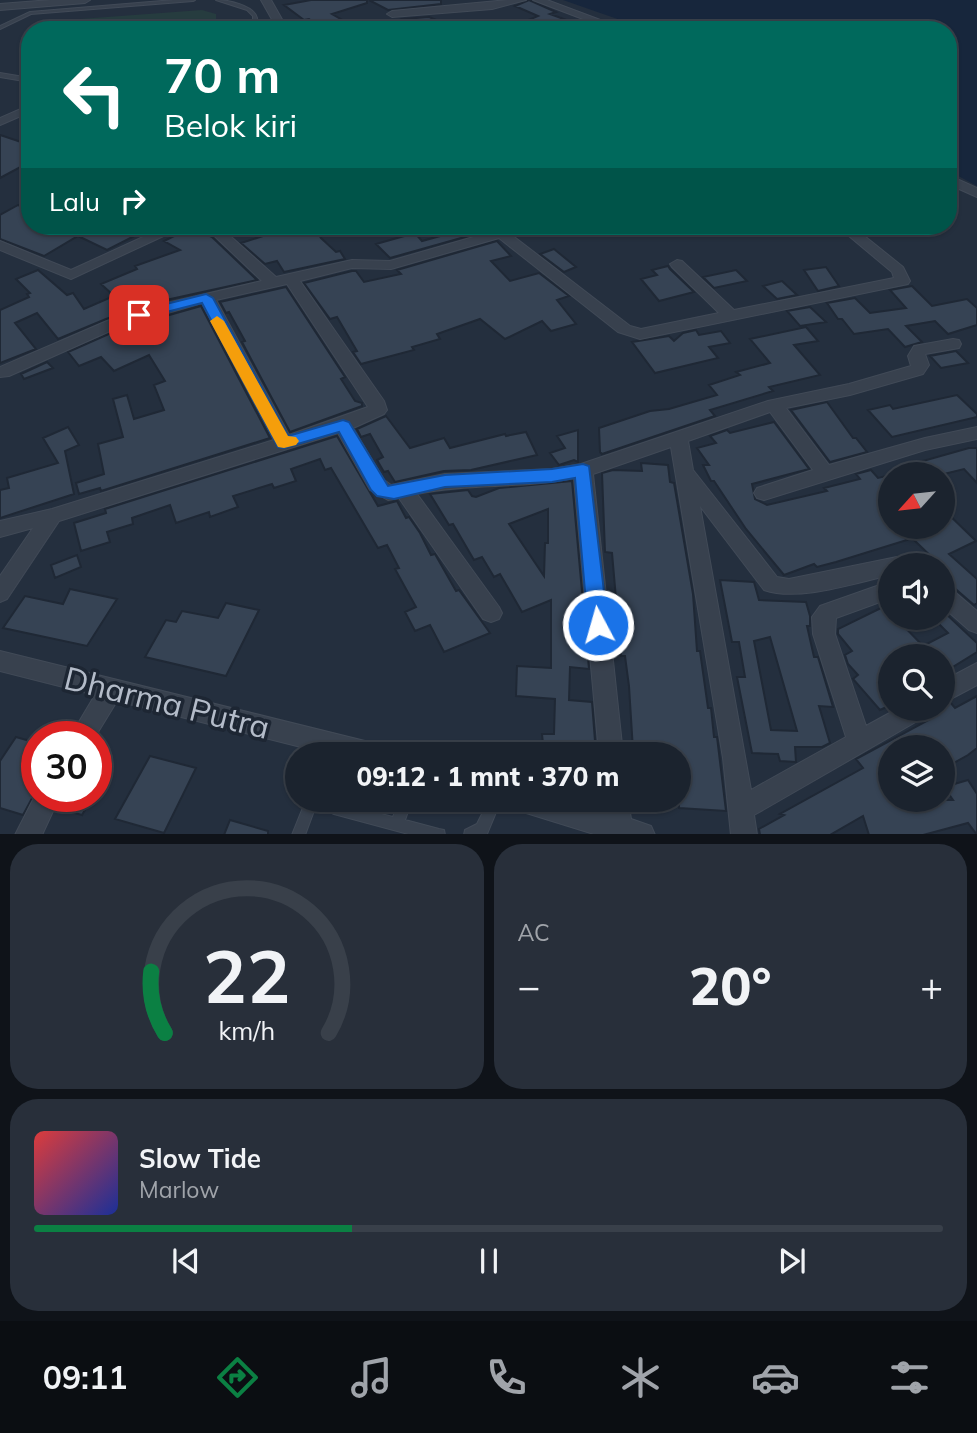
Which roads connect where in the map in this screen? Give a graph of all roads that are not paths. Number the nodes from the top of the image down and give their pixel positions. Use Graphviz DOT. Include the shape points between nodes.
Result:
graph roads {
  1 [pos="85,0"];
  2 [pos="193,0"];
  3 [pos="218,0"];
  4 [pos="266,0"];
  5 [pos="521,0"];
  6 [pos="538,0"];
  7 [pos="63,1"];
  8 [pos="0,7"];
  9 [pos="392,14"];
  10 [pos="255,21"];
  11 [pos="278,21"];
  12 [pos="597,21"];
  13 [pos="0,28"];
  14 [pos="0,75"];
  15 [pos="21,78"];
  16 [pos="21,112"];
  17 [pos="0,122"];
  18 [pos="957,183"];
  19 [pos="977,193"];
  20 [pos="158,235"];
  21 [pos="223,235"];
  22 [pos="479,235"];
  23 [pos="505,235"];
  24 [pos="855,235"];
  25 [pos="0,245"];
  26 [pos="677,264"];
  27 [pos="282,281"];
  28 [pos="206,298"];
  29 [pos="732,317"];
  30 [pos="953,344"];
  31 [pos="3,372"];
  32 [pos="774,405"];
  33 [pos="343,425"];
  34 [pos="977,433"];
  35 [pos="678,438"];
  36 [pos="284,443"];
  37 [pos="583,470"];
  38 [pos="683,471"];
  39 [pos="825,473"];
  40 [pos="404,490"];
  41 [pos="764,494"];
  42 [pos="52,516"];
  43 [pos="0,529"];
  44 [pos="878,569"];
  45 [pos="0,593"];
  46 [pos="878,594"];
  47 [pos="955,605"];
  48 [pos="491,613"];
  49 [pos="977,624"];
  50 [pos="0,662"];
  51 [pos="977,673"];
  52 [pos="955,686"];
  53 [pos="112,689"];
  54 [pos="92,721"];
  55 [pos="898,721"];
  56 [pos="306,742"];
  57 [pos="610,742"];
  58 [pos="860,743"];
  59 [pos="741,809"];
  60 [pos="40,812"];
  61 [pos="307,812"];
  62 [pos="351,812"];
  63 [pos="401,812"];
  64 [pos="490,812"];
  65 [pos="563,812"];
  66 [pos="621,812"];
  67 [pos="397,823"];
  68 [pos="630,832"];
  69 [pos="29,834"];
  70 [pos="298,834"];
  71 [pos="436,834"];
  72 [pos="472,834"];
  73 [pos="744,834"];
  1 -- 7 [label="street"];
  2 -- 13 [label="lane" via="30,13"];
  3 -- 10 [label="lane" via="248,9"];
  4 -- 11 [label="street"];
  5 -- 9 [label="street"];
  6 -- 12 [label="street"];
  7 -- 8 [label="street"];
  14 -- 15 [label="lane"];
  16 -- 17 [label="street"];
  18 -- 19 [label="street"];
  20 -- 25 [label="street" via="71,275"];
  21 -- 27 [label="street"];
  22 -- 27 [label="street" via="390,265 358,263"];
  23 -- 29 [label="street" via="633,334"];
  24 -- 29 [label="street" via="898,270 903,281"];
  26 -- 29 [label="street"];
  27 -- 28 [label="street"];
  27 -- 33 [label="street" via="379,406 374,414"];
  28 -- 31 [label="street" via="113,324"];
  28 -- 36 [label="street"];
  30 -- 32 [label="street" via="920,350 918,370"];
  32 -- 35 [label="street"];
  32 -- 39 [label="street"];
  33 -- 36 [label="street"];
  33 -- 40 [label="street" via="377,485 388,493"];
  34 -- 39 [label="street"];
  35 -- 37 [label="street"];
  35 -- 38 [label="street"];
  36 -- 42 [label="street"];
  37 -- 40 [label="street" via="552,476 445,481"];
  37 -- 57 [label="street"];
  38 -- 44 [label="street" via="771,584 789,587"];
  38 -- 59 [label="street"];
  39 -- 41 [label="street"];
  40 -- 48 [label="street"];
  42 -- 43 [label="street"];
  42 -- 45 [label="street"];
  46 -- 58 [label="street" via="822,617"];
  47 -- 49 [label="street"];
  50 -- 53 [label="street, Dharma Putra"];
  51 -- 52 [label="street"];
  53 -- 54 [label="street"];
  53 -- 56 [label="street, Dharma Putra"];
  55 -- 58 [label="street"];
  58 -- 59 [label="street"];
  59 -- 73 [label="street"];
  60 -- 69 [label="street"];
  61 -- 70 [label="lane"];
  62 -- 67 [label="lane"];
  63 -- 67 [label="lane"];
  64 -- 72 [label="lane" via="482,829"];
  65 -- 68 [label="street"];
  66 -- 68 [label="street"];
  67 -- 71 [label="lane"];
}
